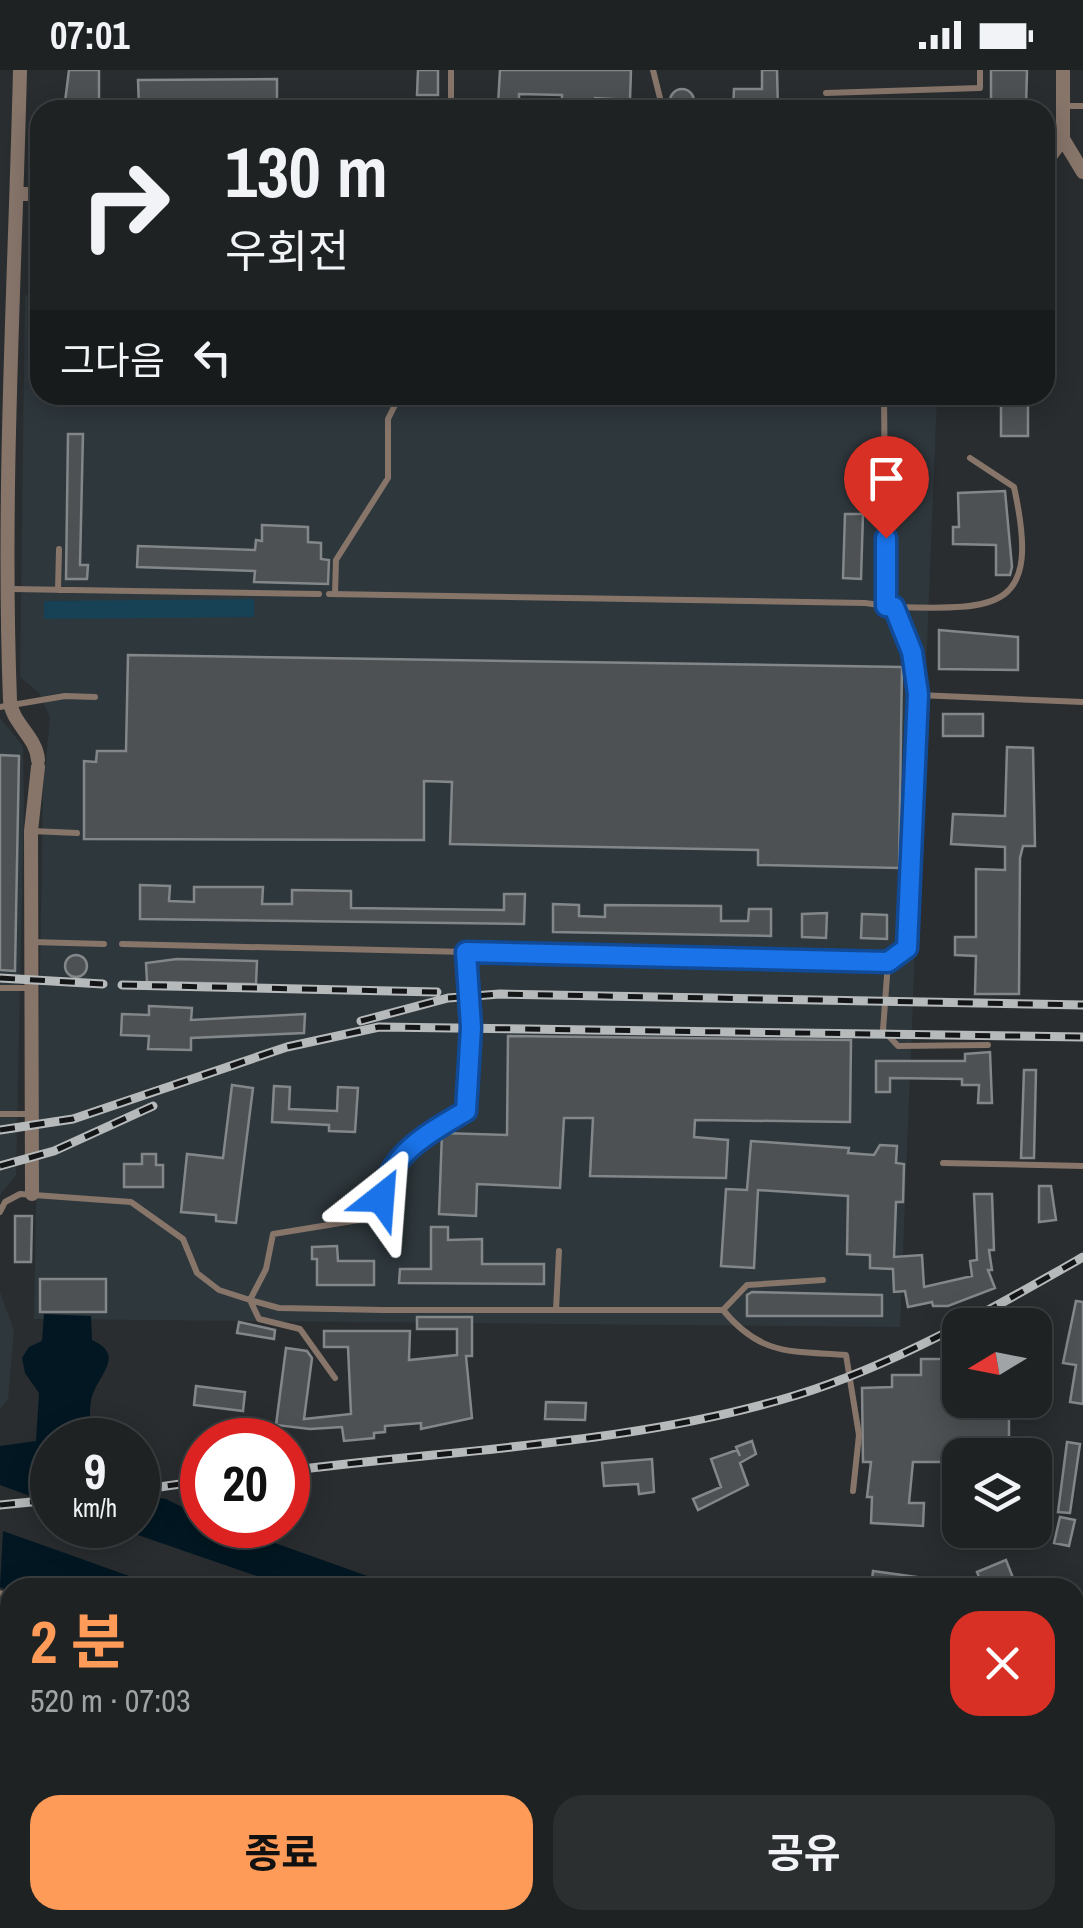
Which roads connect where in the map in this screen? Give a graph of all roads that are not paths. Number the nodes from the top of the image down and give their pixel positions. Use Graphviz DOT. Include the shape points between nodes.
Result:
graph roads {
  1 [pos="20,70"];
  2 [pos="452,70"];
  3 [pos="653,70"];
  4 [pos="980,70"];
  5 [pos="1063,70"];
  6 [pos="826,93"];
  7 [pos="450,100"];
  8 [pos="660,100"];
  9 [pos="1063,106"];
  10 [pos="1083,106"];
  11 [pos="1063,139"];
  12 [pos="1055,149"];
  13 [pos="1083,172"];
  14 [pos="17,194"];
  15 [pos="30,194"];
  16 [pos="395,405"];
  17 [pos="884,405"];
  18 [pos="6,406"];
  19 [pos="970,458"];
  20 [pos="59,549"];
  21 [pos="4,570"];
  22 [pos="8,590"];
  23 [pos="58,590"];
  24 [pos="328,594"];
  25 [pos="890,607"];
  26 [pos="918,694"];
  27 [pos="94,697"];
  28 [pos="1083,702"];
  29 [pos="5,707"];
  30 [pos="31,831"];
  31 [pos="77,833"];
  32 [pos="30,942"];
  33 [pos="104,944"];
  34 [pos="122,944"];
  35 [pos="466,952"];
  36 [pos="888,962"];
  37 [pos="0,988"];
  38 [pos="31,988"];
  39 [pos="988,1045"];
  40 [pos="0,1114"];
  41 [pos="32,1114"];
  42 [pos="942,1163"];
  43 [pos="1083,1166"];
  44 [pos="32,1194"];
  45 [pos="0,1212"];
  46 [pos="559,1251"];
  47 [pos="823,1280"];
  48 [pos="250,1300"];
  49 [pos="556,1310"];
  50 [pos="723,1310"];
  51 [pos="335,1378"];
  52 [pos="853,1491"];
  1 -- 14 [label="street"];
  2 -- 7 [label="lane"];
  3 -- 8 [label="lane"];
  4 -- 6 [label="lane" via="980,88"];
  5 -- 9 [label="street"];
  9 -- 10 [label="lane"];
  9 -- 11 [label="street"];
  11 -- 12 [label="street"];
  11 -- 13 [label="street"];
  14 -- 15 [label="street"];
  14 -- 18 [label="street"];
  16 -- 24 [label="lane" via="388,419 388,478 336,560"];
  17 -- 25 [label="lane"];
  18 -- 21 [label="street"];
  19 -- 25 [label="lane" via="1014,488 1023,550 1014,588 995,602 966,609"];
  20 -- 23 [label="lane"];
  21 -- 22 [label="street"];
  22 -- 23 [label="lane"];
  22 -- 29 [label="street"];
  23 -- 24 [label="lane"];
  24 -- 25 [label="lane"];
  25 -- 26 [label="lane" via="912,652"];
  26 -- 28 [label="lane"];
  26 -- 36 [label="lane" via="912,904 907,948"];
  27 -- 29 [label="lane"];
  29 -- 30 [label="street" via="38,749"];
  30 -- 31 [label="lane"];
  30 -- 32 [label="street"];
  32 -- 33 [label="lane"];
  32 -- 38 [label="street"];
  34 -- 35 [label="lane"];
  35 -- 36 [label="lane"];
  35 -- 48 [label="lane" via="466,1111 416,1141 386,1174 381,1198 358,1220 273,1234"];
  36 -- 39 [label="lane" via="885,1036 898,1046"];
  37 -- 38 [label="lane"];
  38 -- 41 [label="street"];
  40 -- 41 [label="lane"];
  41 -- 44 [label="street"];
  42 -- 43 [label="lane"];
  44 -- 45 [label="lane" via="4,1202"];
  44 -- 48 [label="lane" via="131,1202 184,1239 197,1273"];
  46 -- 49 [label="lane"];
  47 -- 50 [label="lane" via="748,1285"];
  48 -- 49 [label="lane" via="279,1308"];
  48 -- 51 [label="lane" via="259,1319 300,1329"];
  49 -- 50 [label="lane"];
  50 -- 52 [label="lane" via="745,1337 772,1349 846,1355 859,1436"];
}
